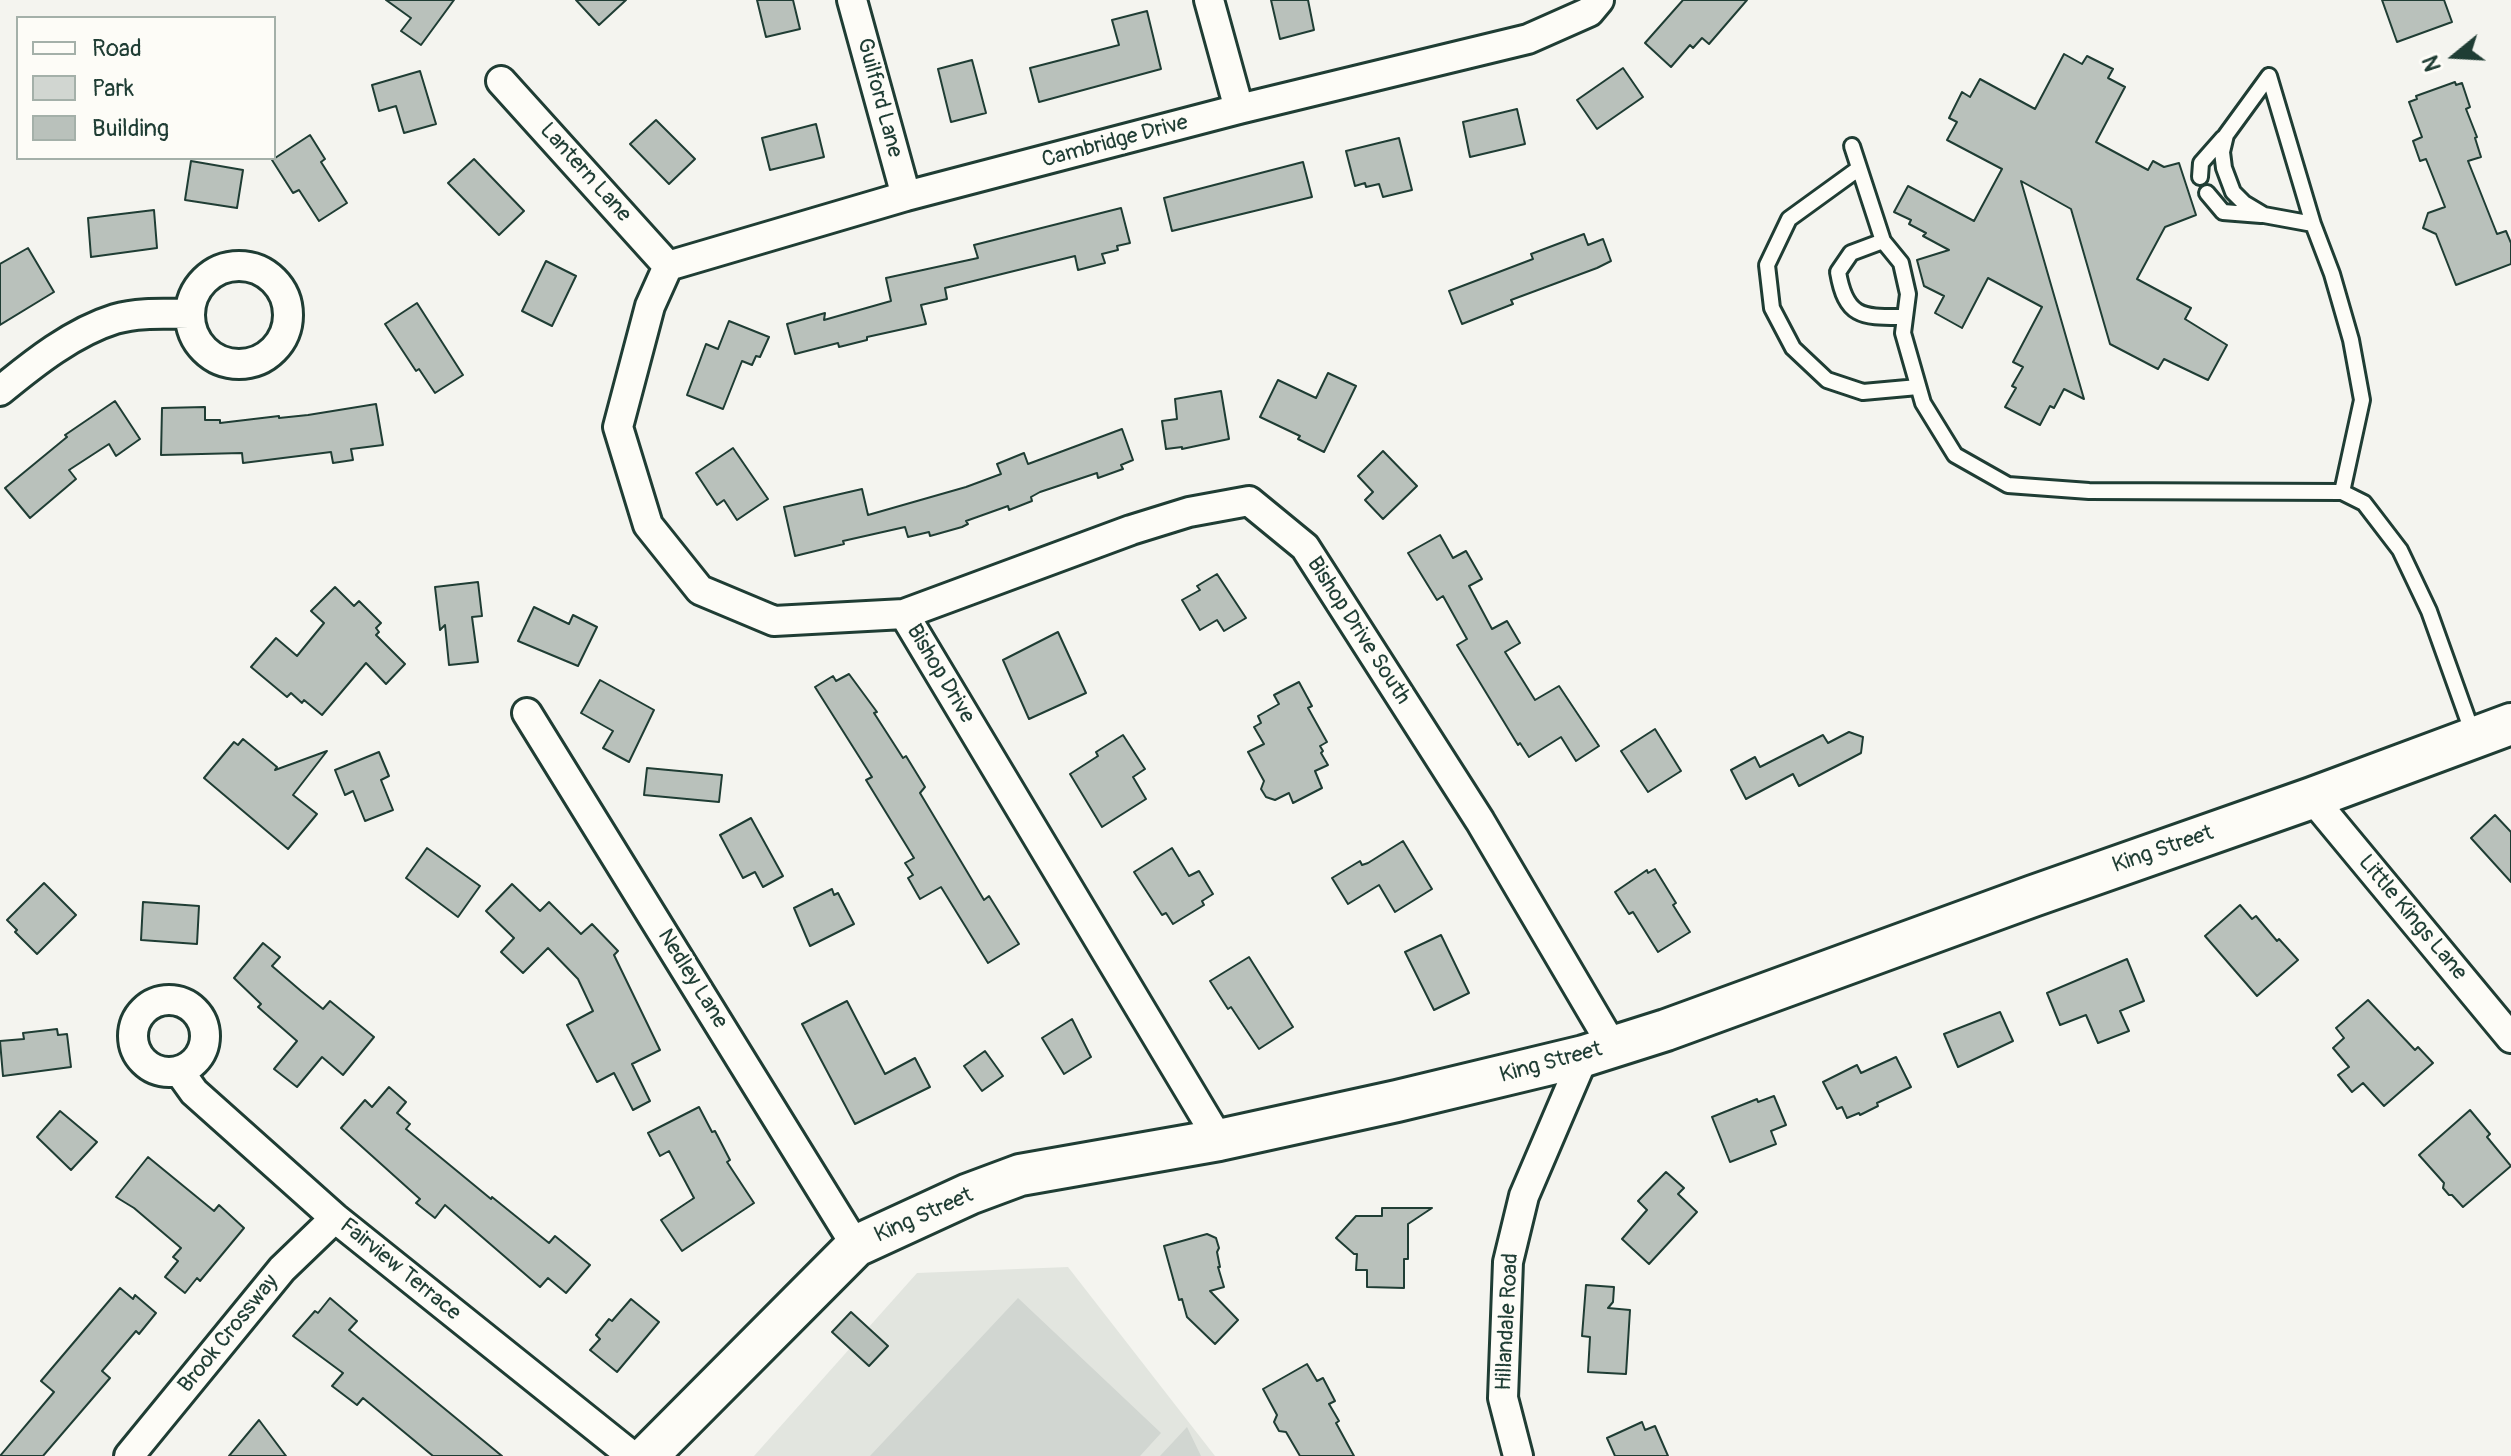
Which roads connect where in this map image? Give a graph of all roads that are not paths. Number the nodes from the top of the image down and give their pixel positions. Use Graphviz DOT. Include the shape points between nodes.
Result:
graph roads {
  1 [pos="852,0"];
  2 [pos="1209,0"];
  3 [pos="1599,0"];
  4 [pos="501,81"];
  5 [pos="1239,109"];
  6 [pos="2226,135"];
  7 [pos="1852,146"];
  8 [pos="1858,169"];
  9 [pos="2200,177"];
  10 [pos="2207,193"];
  11 [pos="906,196"];
  12 [pos="2264,215"];
  13 [pos="2313,224"];
  14 [pos="1883,241"];
  15 [pos="668,266"];
  16 [pos="189,314"];
  17 [pos="1905,317"];
  18 [pos="1918,387"];
  19 [pos="0,391"];
  20 [pos="2342,492"];
  21 [pos="904,614"];
  22 [pos="527,713"];
  23 [pos="2511,724"];
  24 [pos="2474,739"];
  25 [pos="2312,798"];
  26 [pos="2511,1038"];
  27 [pos="1598,1051"];
  28 [pos="179,1071"];
  29 [pos="1219,1140"];
  30 [pos="335,1218"];
  31 [pos="856,1246"];
  32 [pos="129,1456"];
  33 [pos="632,1456"];
  34 [pos="647,1456"];
  35 [pos="1518,1456"];
  1 -- 11 [label="street, Guilford Lane"];
  2 -- 5 [label="street"];
  3 -- 5 [label="street, Cambridge Drive" via="1589,12 1528,39"];
  4 -- 15 [label="street, Lantern Lane"];
  5 -- 11 [label="street, Cambridge Drive"];
  6 -- 9 [label="lane" via="2201,163"];
  6 -- 12 [label="lane" via="2223,160 2233,192"];
  6 -- 13 [label="lane" via="2269,76"];
  7 -- 8 [label="lane"];
  8 -- 14 [label="lane"];
  8 -- 18 [label="lane" via="1789,219 1767,265 1772,308 1793,348 1827,380 1863,392"];
  10 -- 12 [label="lane" via="2223,212"];
  11 -- 15 [label="street, Cambridge Drive"];
  12 -- 13 [label="lane"];
  13 -- 20 [label="lane" via="2351,340 2362,400"];
  14 -- 17 [label="lane" via="1901,263 1908,294"];
  14 -- 17 [label="lane" via="1851,253 1838,272 1842,292 1850,308 1871,317"];
  15 -- 21 [label="street, Bishop Drive" via="650,306 618,427 648,525 700,590 774,621"];
  16 -- 19 [label="street" via="115,319 57,348"];
  17 -- 18 [label="lane" via="1903,333"];
  18 -- 20 [label="lane" via="1955,455 2008,485 2089,491"];
  20 -- 24 [label="lane" via="2364,503 2400,550 2429,611"];
  21 -- 27 [label="street, Bishop Drive South" via="1131,530 1249,501 1305,547 1480,821"];
  21 -- 29 [label="street, Bishop Drive"];
  22 -- 31 [label="street, Nedley Lane"];
  23 -- 24 [label="main road, King Street"];
  24 -- 25 [label="main road, King Street"];
  25 -- 26 [label="street, Little Kings Lane"];
  25 -- 27 [label="main road, King Street"];
  27 -- 29 [label="main road, King Street"];
  27 -- 35 [label="street, Hillandale Road" via="1524,1196 1508,1262 1503,1398"];
  28 -- 30 [label="street, Fairview Terrace" via="194,1092"];
  29 -- 31 [label="main road, King Street" via="1020,1175"];
  30 -- 32 [label="street, Brook Crossway" via="282,1269"];
  30 -- 33 [label="street, Fairview Terrace"];
  31 -- 34 [label="main road, King Street"];
}
